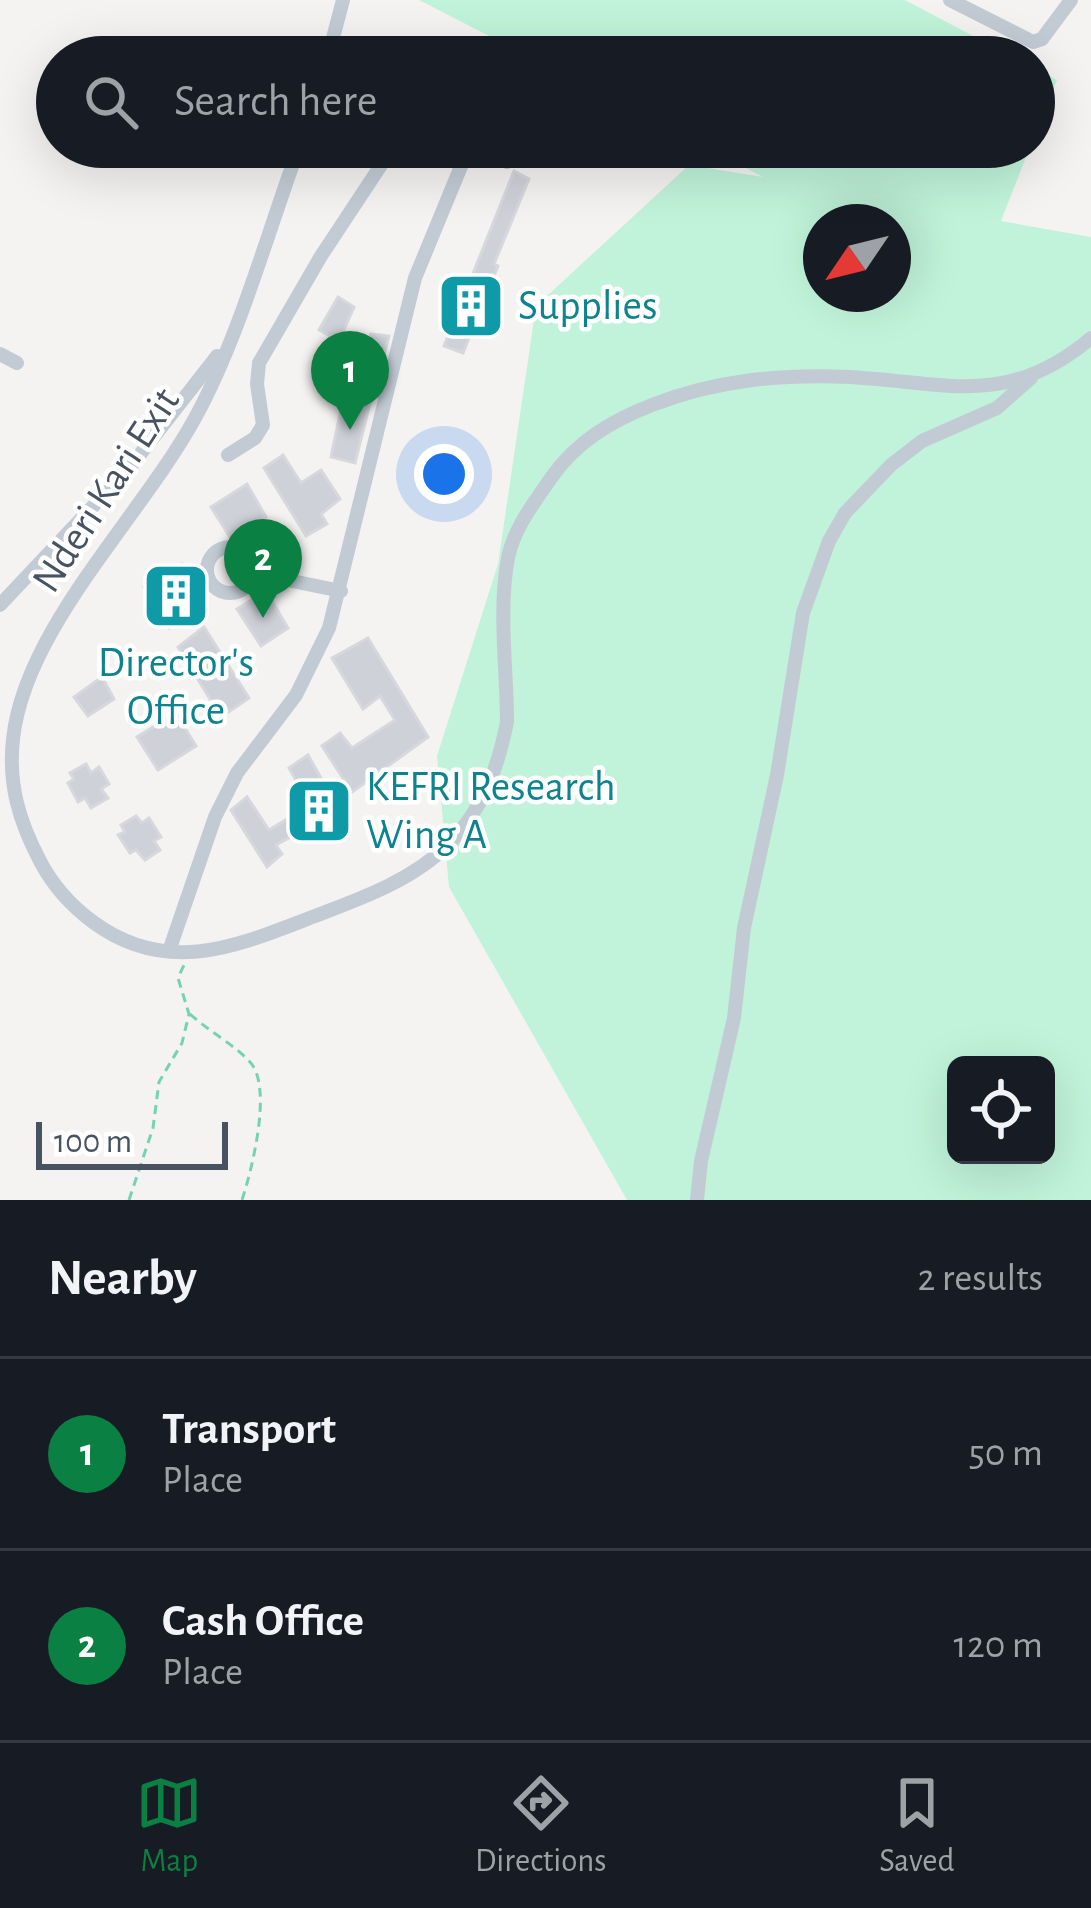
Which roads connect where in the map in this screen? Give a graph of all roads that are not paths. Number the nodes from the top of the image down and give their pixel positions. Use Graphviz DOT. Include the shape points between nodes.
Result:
graph roads {
  1 [pos="343,0"];
  2 [pos="950,0"];
  3 [pos="1071,0"];
  4 [pos="334,36"];
  5 [pos="1021,36"];
  6 [pos="1044,36"];
  7 [pos="290,168"];
  8 [pos="376,168"];
  9 [pos="460,168"];
  10 [pos="1091,338"];
  11 [pos="228,341"];
  12 [pos="0,354"];
  13 [pos="17,363"];
  14 [pos="1034,374"];
  15 [pos="228,455"];
  16 [pos="254,573"];
  17 [pos="340,591"];
  18 [pos="0,604"];
  19 [pos="20,702"];
  20 [pos="2,706"];
  21 [pos="169,951"];
  22 [pos="697,1200"];
  1 -- 4 [label="street"];
  2 -- 5 [label="street"];
  3 -- 6 [label="street"];
  7 -- 11 [label="street, Nderi Kari Exit"];
  8 -- 15 [label="street" via="267,346 257,384 263,425"];
  9 -- 17 [label="street" via="415,278"];
  10 -- 14 [label="street, Nderi Kari Exit"];
  11 -- 18 [label="street" via="131,466"];
  11 -- 19 [label="street, Nderi Kari Exit" via="195,419 47,641"];
  12 -- 13 [label="street"];
  14 -- 21 [label="street, Nderi Kari Exit" via="948,389 851,377 743,379 598,431 557,469 508,554 507,722 486,794 461,829 384,888 224,949"];
  14 -- 22 [label="street" via="998,408 922,441 891,464 844,513 829,542 803,613"];
  16 -- 17 [label="street"];
  17 -- 21 [label="street" via="296,695 237,773 215,817"];
  19 -- 20 [label="street"];
  19 -- 21 [label="street, Nderi Kari Exit" via="13,793 44,869 106,932"];
}
